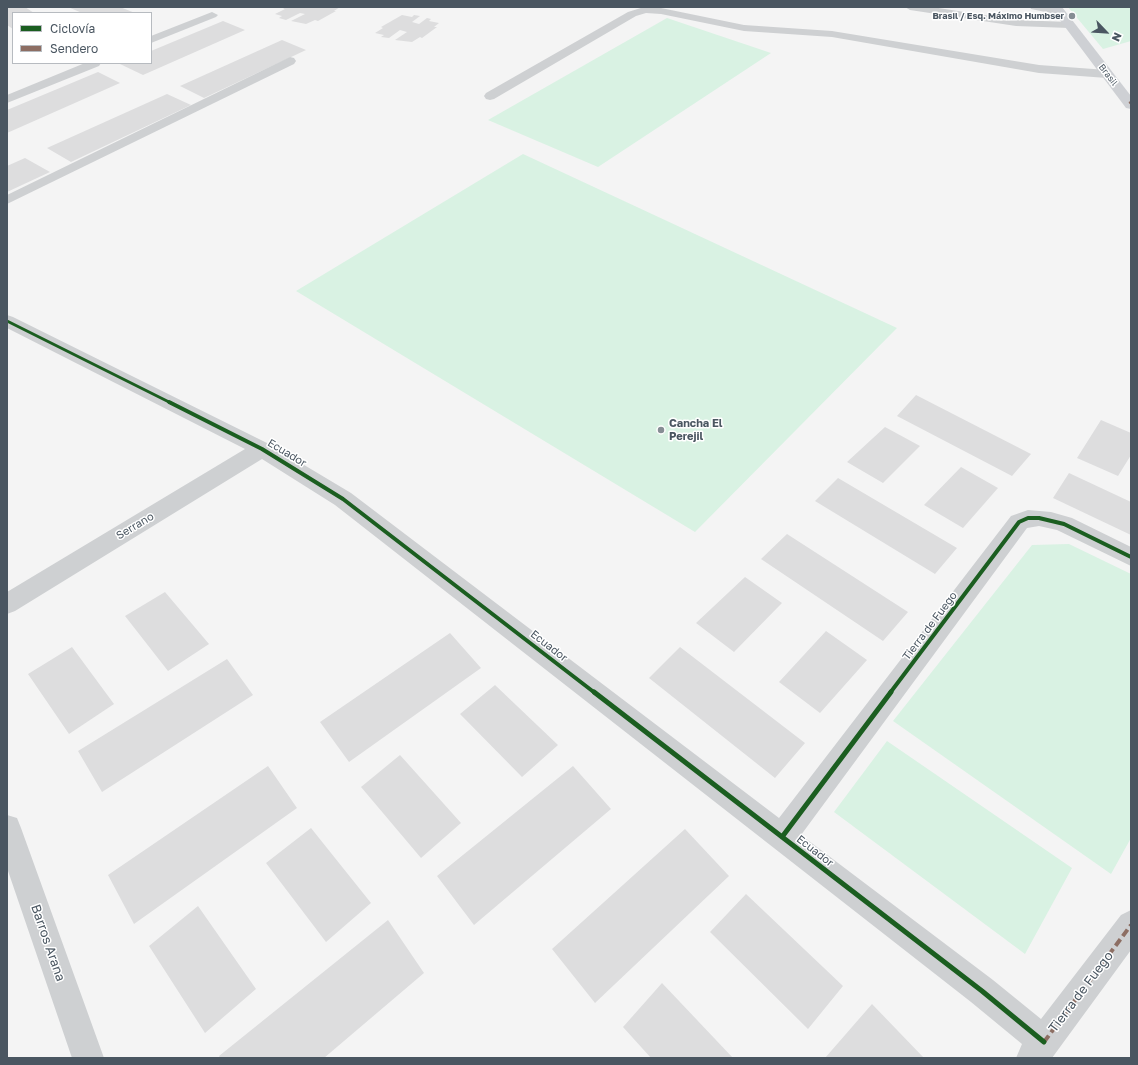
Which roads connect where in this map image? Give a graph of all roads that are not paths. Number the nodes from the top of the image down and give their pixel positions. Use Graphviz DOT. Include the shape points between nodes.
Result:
graph roads {
  1 [pos="910,7"];
  2 [pos="1035,7"];
  3 [pos="1058,10"];
  4 [pos="212,15"];
  5 [pos="1069,25"];
  6 [pos="152,40"];
  7 [pos="290,61"];
  8 [pos="93,64"];
  9 [pos="1107,74"];
  10 [pos="490,96"];
  11 [pos="7,99"];
  12 [pos="1130,103"];
  13 [pos="7,200"];
  14 [pos="7,321"];
  15 [pos="262,449"];
  16 [pos="1131,556"];
  17 [pos="7,604"];
  18 [pos="7,828"];
  19 [pos="782,837"];
  20 [pos="1131,925"];
  21 [pos="1038,1050"];
  22 [pos="88,1058"];
  1 -- 5 [label="lane" via="1016,23"];
  2 -- 3 [label="lane"];
  3 -- 5 [label="main road, Brasil"];
  4 -- 6 [label="lane"];
  5 -- 9 [label="main road, Brasil"];
  7 -- 13 [label="lane"];
  8 -- 11 [label="lane"];
  9 -- 10 [label="lane" via="1039,69 832,34 744,28 645,10 632,14"];
  9 -- 12 [label="main road, Brasil"];
  14 -- 15 [label="street, Ecuador"];
  15 -- 17 [label="street, Serrano"];
  15 -- 19 [label="street, Ecuador" via="343,499"];
  16 -- 19 [label="street, Tierra de Fuego" via="1051,520 1028,518 1019,522"];
  18 -- 22 [label="street, Barros Arana"];
  19 -- 21 [label="street, Ecuador" via="992,999"];
  20 -- 21 [label="street, Tierra de Fuego"];
}
